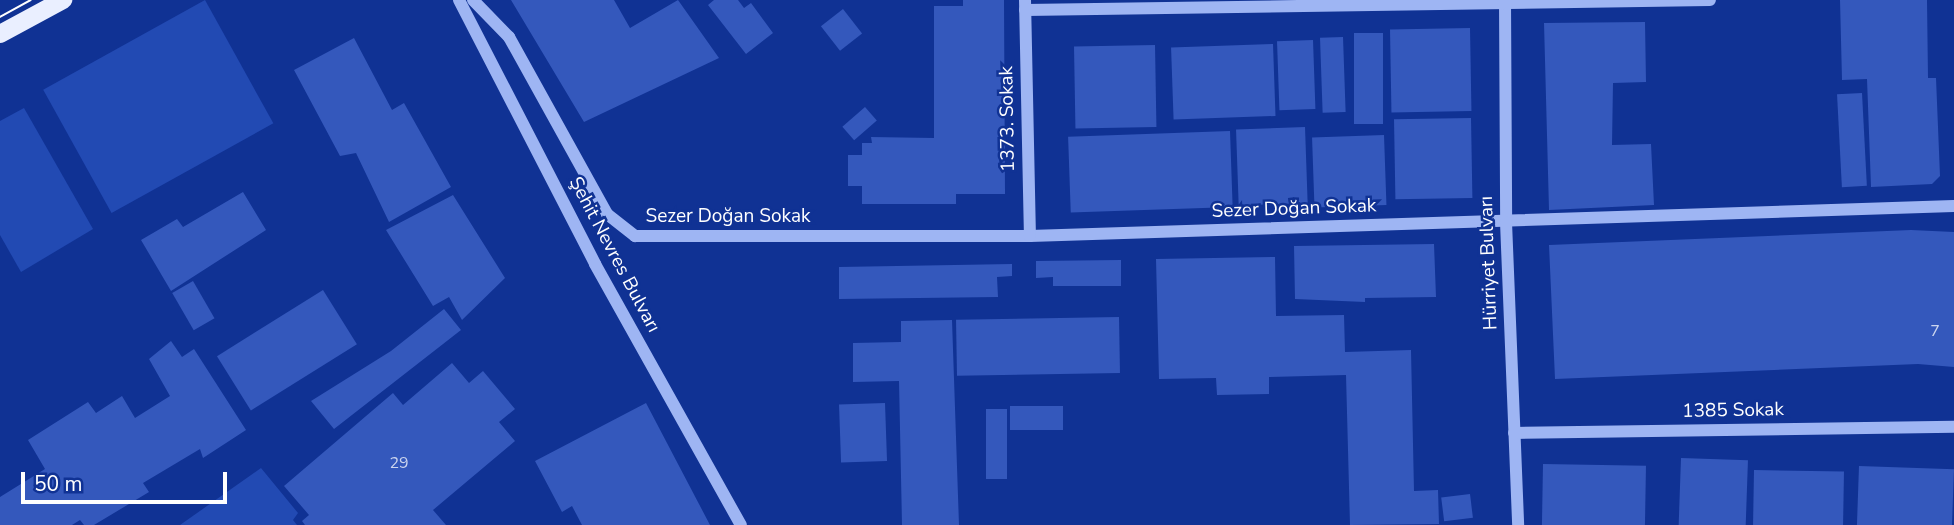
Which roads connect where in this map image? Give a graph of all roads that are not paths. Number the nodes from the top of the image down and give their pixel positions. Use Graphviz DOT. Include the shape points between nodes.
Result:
graph roads {
  1 [pos="63,0"];
  2 [pos="460,0"];
  3 [pos="473,0"];
  4 [pos="1710,0"];
  5 [pos="1505,3"];
  6 [pos="1025,5"];
  7 [pos="0,34"];
  8 [pos="1954,206"];
  9 [pos="1506,222"];
  10 [pos="1030,236"];
  11 [pos="1954,427"];
  12 [pos="1514,433"];
  13 [pos="741,525"];
  14 [pos="1518,525"];
  1 -- 7 [label="main road"];
  2 -- 13 [label="street, Şehit Nevres Bulvarı" via="595,264"];
  3 -- 10 [label="street, Sezer Doğan Sokak" via="509,37 607,215 635,236"];
  4 -- 5 [label="street"];
  5 -- 6 [label="street"];
  5 -- 9 [label="street, Hürriyet Bulvarı"];
  6 -- 10 [label="street, 1373. Sokak"];
  8 -- 9 [label="street, Sezer Doğan Sokak"];
  9 -- 10 [label="street, Sezer Doğan Sokak"];
  9 -- 12 [label="street, Hürriyet Bulvarı"];
  11 -- 12 [label="street, 1385 Sokak"];
  12 -- 14 [label="street, Hürriyet Bulvarı"];
}
